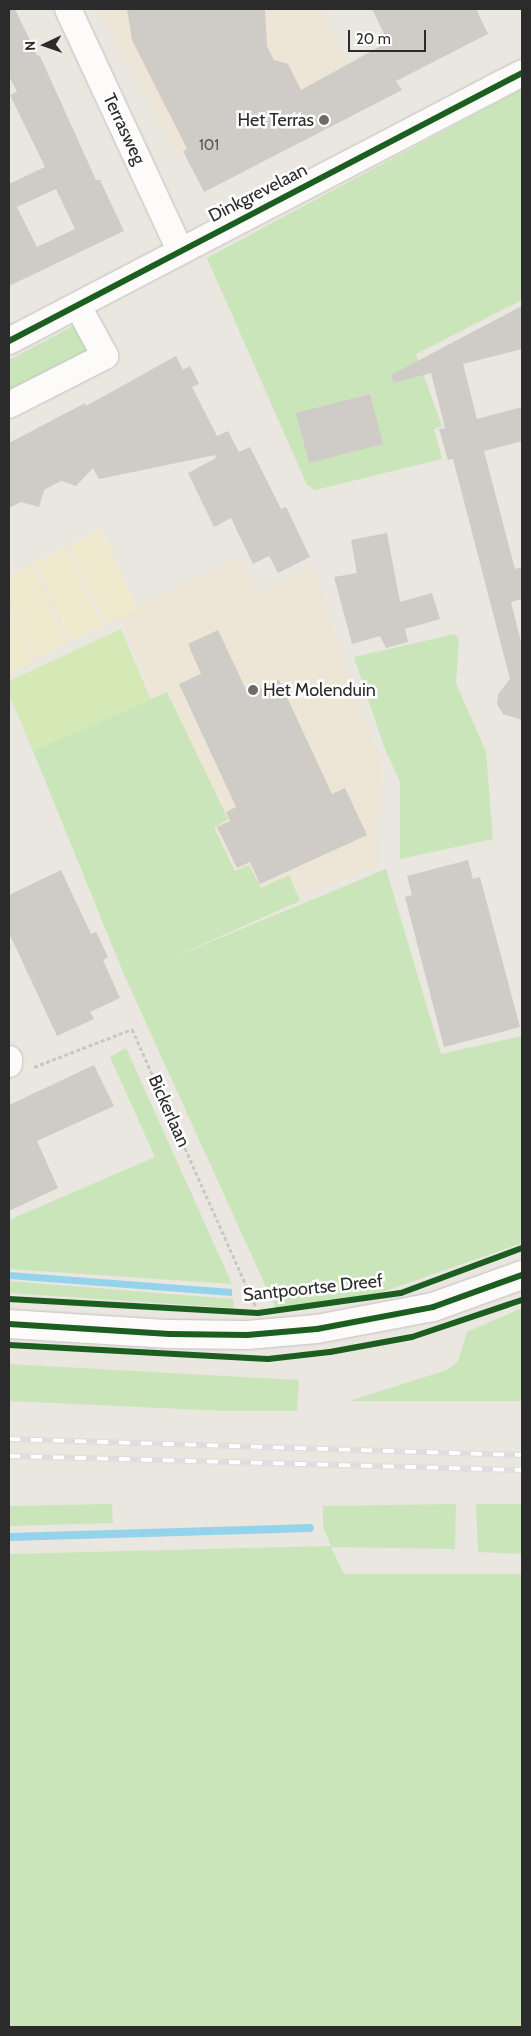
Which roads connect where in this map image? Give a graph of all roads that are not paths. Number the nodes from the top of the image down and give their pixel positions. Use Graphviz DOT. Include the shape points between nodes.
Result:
graph roads {
  1 [pos="68,9"];
  2 [pos="522,73"];
  3 [pos="180,250"];
  4 [pos="78,306"];
  5 [pos="9,342"];
  6 [pos="9,406"];
  7 [pos="522,1275"];
  8 [pos="9,1324"];
  1 -- 3 [label="street, Terrasweg"];
  2 -- 3 [label="street, Dinkgrevelaan"];
  3 -- 4 [label="street, Dinkgrevelaan"];
  4 -- 5 [label="street, Dinkgrevelaan"];
  4 -- 6 [label="street" via="105,356"];
  7 -- 8 [label="street, Santpoortse Dreef" via="433,1307 317,1329 247,1335 170,1334"];
}
